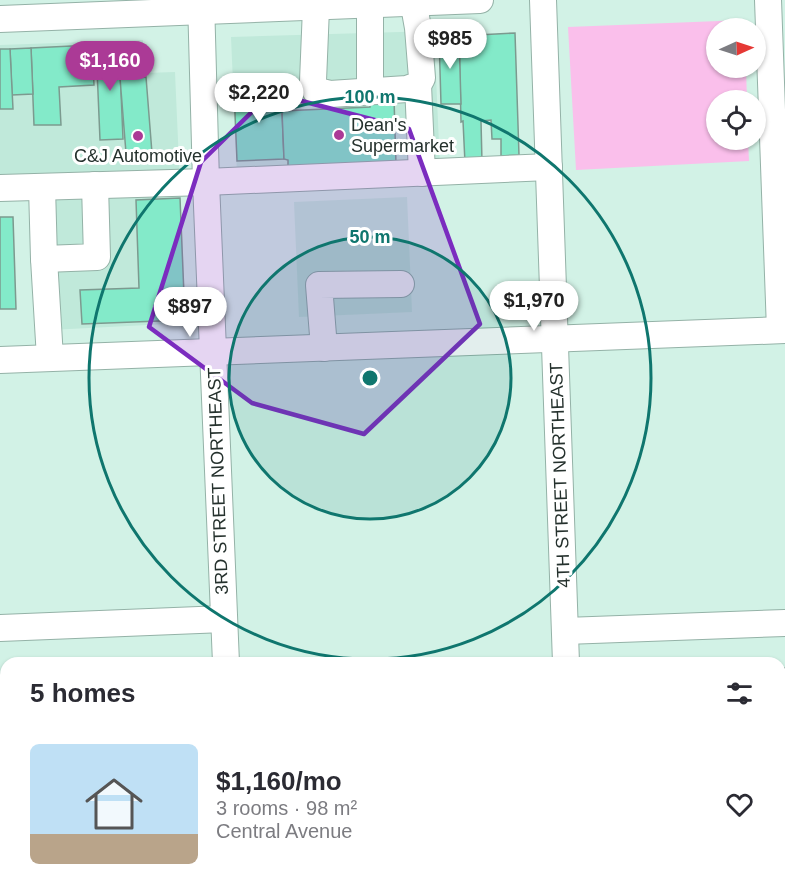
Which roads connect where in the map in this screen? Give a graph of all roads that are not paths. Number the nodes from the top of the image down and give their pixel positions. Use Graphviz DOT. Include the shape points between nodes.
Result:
graph roads {
  1 [pos="480,0"];
  2 [pos="543,0"];
  3 [pos="768,0"];
  4 [pos="413,2"];
  5 [pos="370,5"];
  6 [pos="201,6"];
  7 [pos="316,8"];
  8 [pos="0,19"];
  9 [pos="418,85"];
  10 [pos="370,90"];
  11 [pos="549,168"];
  12 [pos="422,173"];
  13 [pos="206,182"];
  14 [pos="95,185"];
  15 [pos="42,187"];
  16 [pos="0,188"];
  17 [pos="44,259"];
  18 [pos="401,284"];
  19 [pos="782,330"];
  20 [pos="556,337"];
  21 [pos="324,348"];
  22 [pos="213,352"];
  23 [pos="50,358"];
  24 [pos="0,360"];
  25 [pos="224,619"];
  26 [pos="785,623"];
  27 [pos="0,628"];
  28 [pos="565,631"];
  29 [pos="226,657"];
  30 [pos="566,657"];
  1 -- 4 [label="street"];
  2 -- 11 [label="street, 4TH STREET NORTHEAST"];
  3 -- 19 [label="street"];
  4 -- 5 [label="street"];
  4 -- 9 [label="street" via="422,78"];
  5 -- 7 [label="street"];
  5 -- 10 [label="street"];
  6 -- 7 [label="street"];
  6 -- 8 [label="street"];
  6 -- 13 [label="street, 3RD STREET NORTHEAST"];
  7 -- 10 [label="street" via="315,90 330,94"];
  9 -- 10 [label="street"];
  9 -- 12 [label="street"];
  11 -- 12 [label="street"];
  11 -- 20 [label="street, 4TH STREET NORTHEAST"];
  12 -- 13 [label="street"];
  13 -- 14 [label="street"];
  13 -- 22 [label="street, 3RD STREET NORTHEAST"];
  14 -- 15 [label="street"];
  14 -- 17 [label="street" via="97,257"];
  15 -- 16 [label="street"];
  15 -- 17 [label="street"];
  17 -- 23 [label="street"];
  18 -- 21 [label="street" via="319,285"];
  19 -- 20 [label="street"];
  20 -- 21 [label="street"];
  20 -- 28 [label="street, 4TH STREET NORTHEAST"];
  21 -- 22 [label="street"];
  22 -- 23 [label="street"];
  22 -- 25 [label="street, 3RD STREET NORTHEAST"];
  23 -- 24 [label="street"];
  25 -- 27 [label="street"];
  25 -- 29 [label="street, 3RD STREET NORTHEAST"];
  26 -- 28 [label="street"];
  28 -- 30 [label="street, 4TH STREET NORTHEAST"];
}
